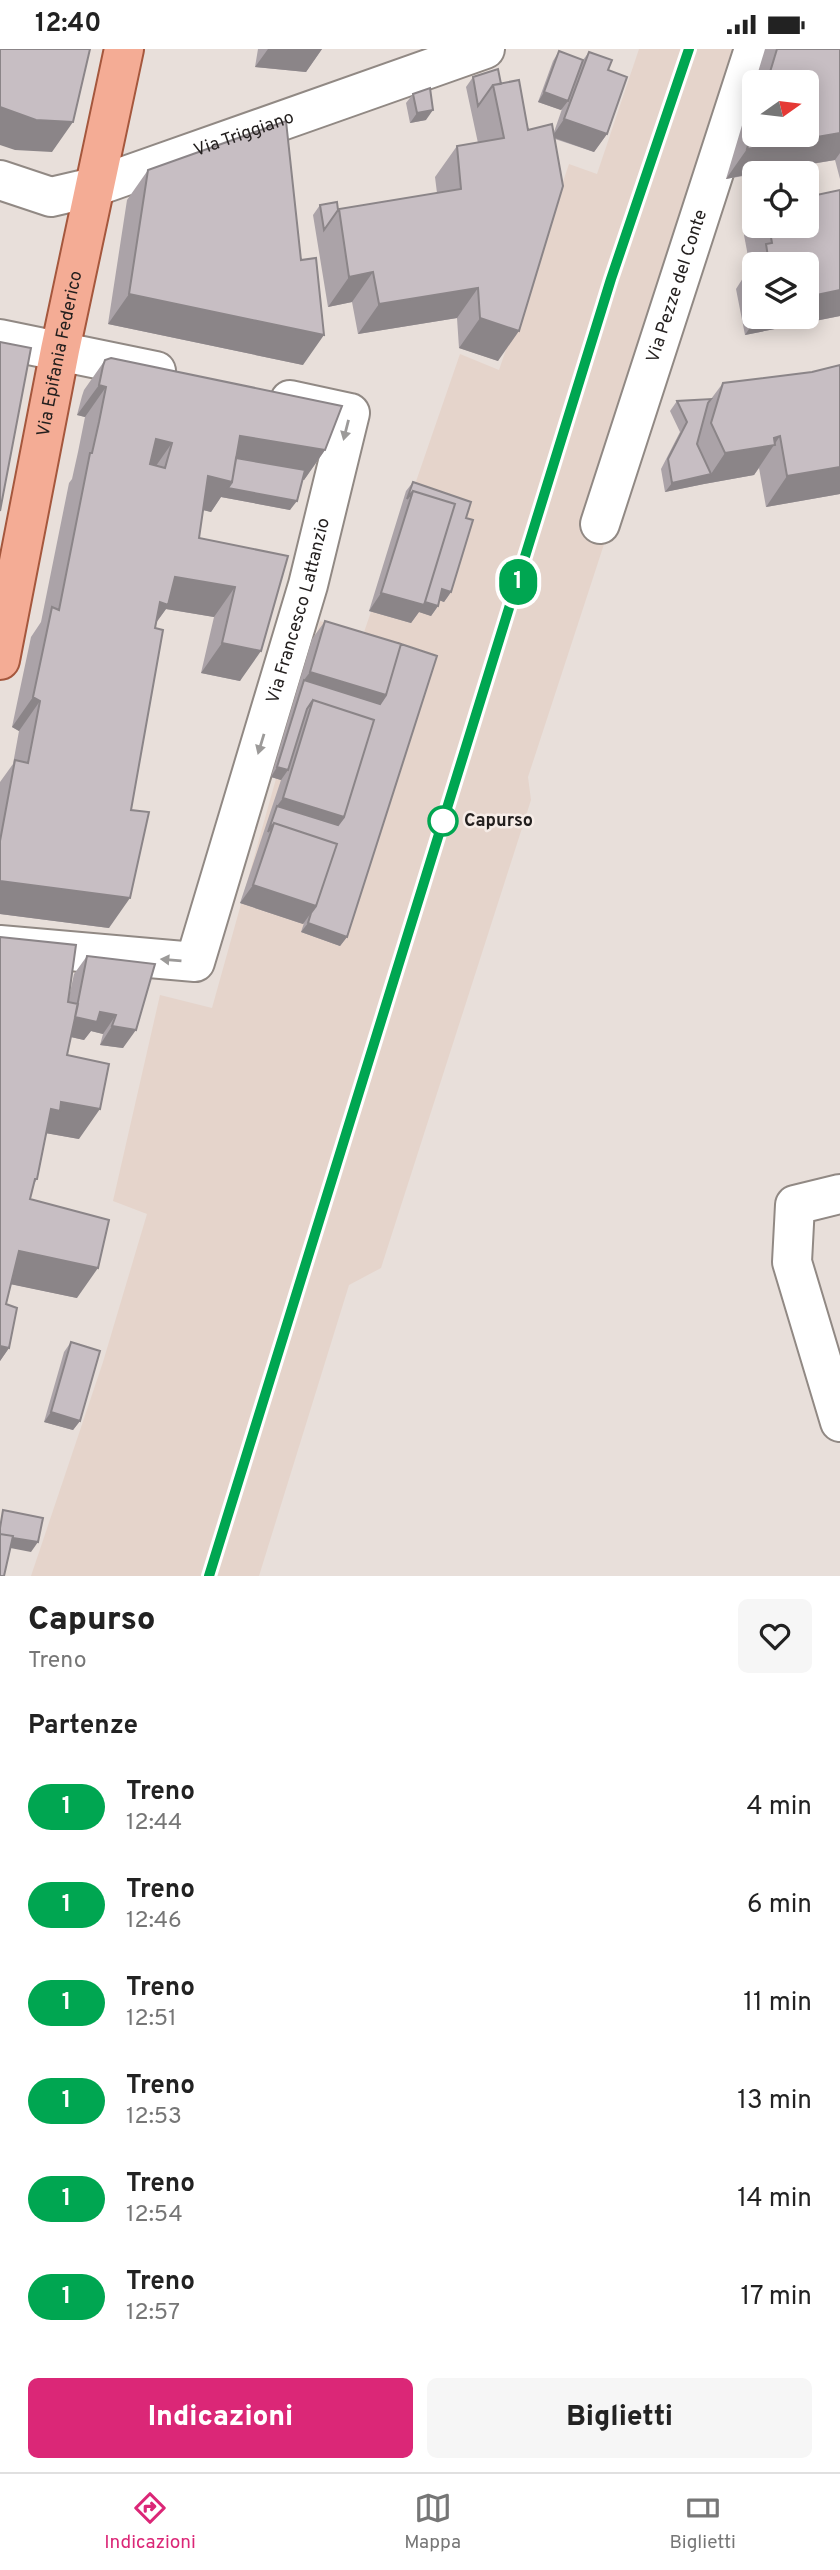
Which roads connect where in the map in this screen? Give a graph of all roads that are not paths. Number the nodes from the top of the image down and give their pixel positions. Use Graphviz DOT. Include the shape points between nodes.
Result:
graph roads {
  1 [pos="124,49"];
  2 [pos="754,49"];
  3 [pos="466,53"];
  4 [pos="0,180"];
  5 [pos="94,187"];
  6 [pos="0,339"];
  7 [pos="60,350"];
  8 [pos="192,379"];
  9 [pos="258,393"];
  10 [pos="600,524"];
  11 [pos="0,660"];
  12 [pos="0,945"];
  13 [pos="840,1194"];
  14 [pos="840,1422"];
  1 -- 5 [label="main road, Via Epifania Federico"];
  2 -- 10 [label="street, Via Pezze del Conte"];
  3 -- 5 [label="street, Via Triggiano"];
  4 -- 5 [label="street, Via Triggiano" via="51,197"];
  5 -- 7 [label="main road, Via Epifania Federico"];
  6 -- 7 [label="street"];
  7 -- 8 [label="street"];
  7 -- 11 [label="main road, Via Epifania Federico"];
  9 -- 12 [label="street, Via Francesco Lattanzio, one-way" via="350,413 308,585 195,962"];
  13 -- 14 [label="street" via="795,1205 792,1262"];
}
